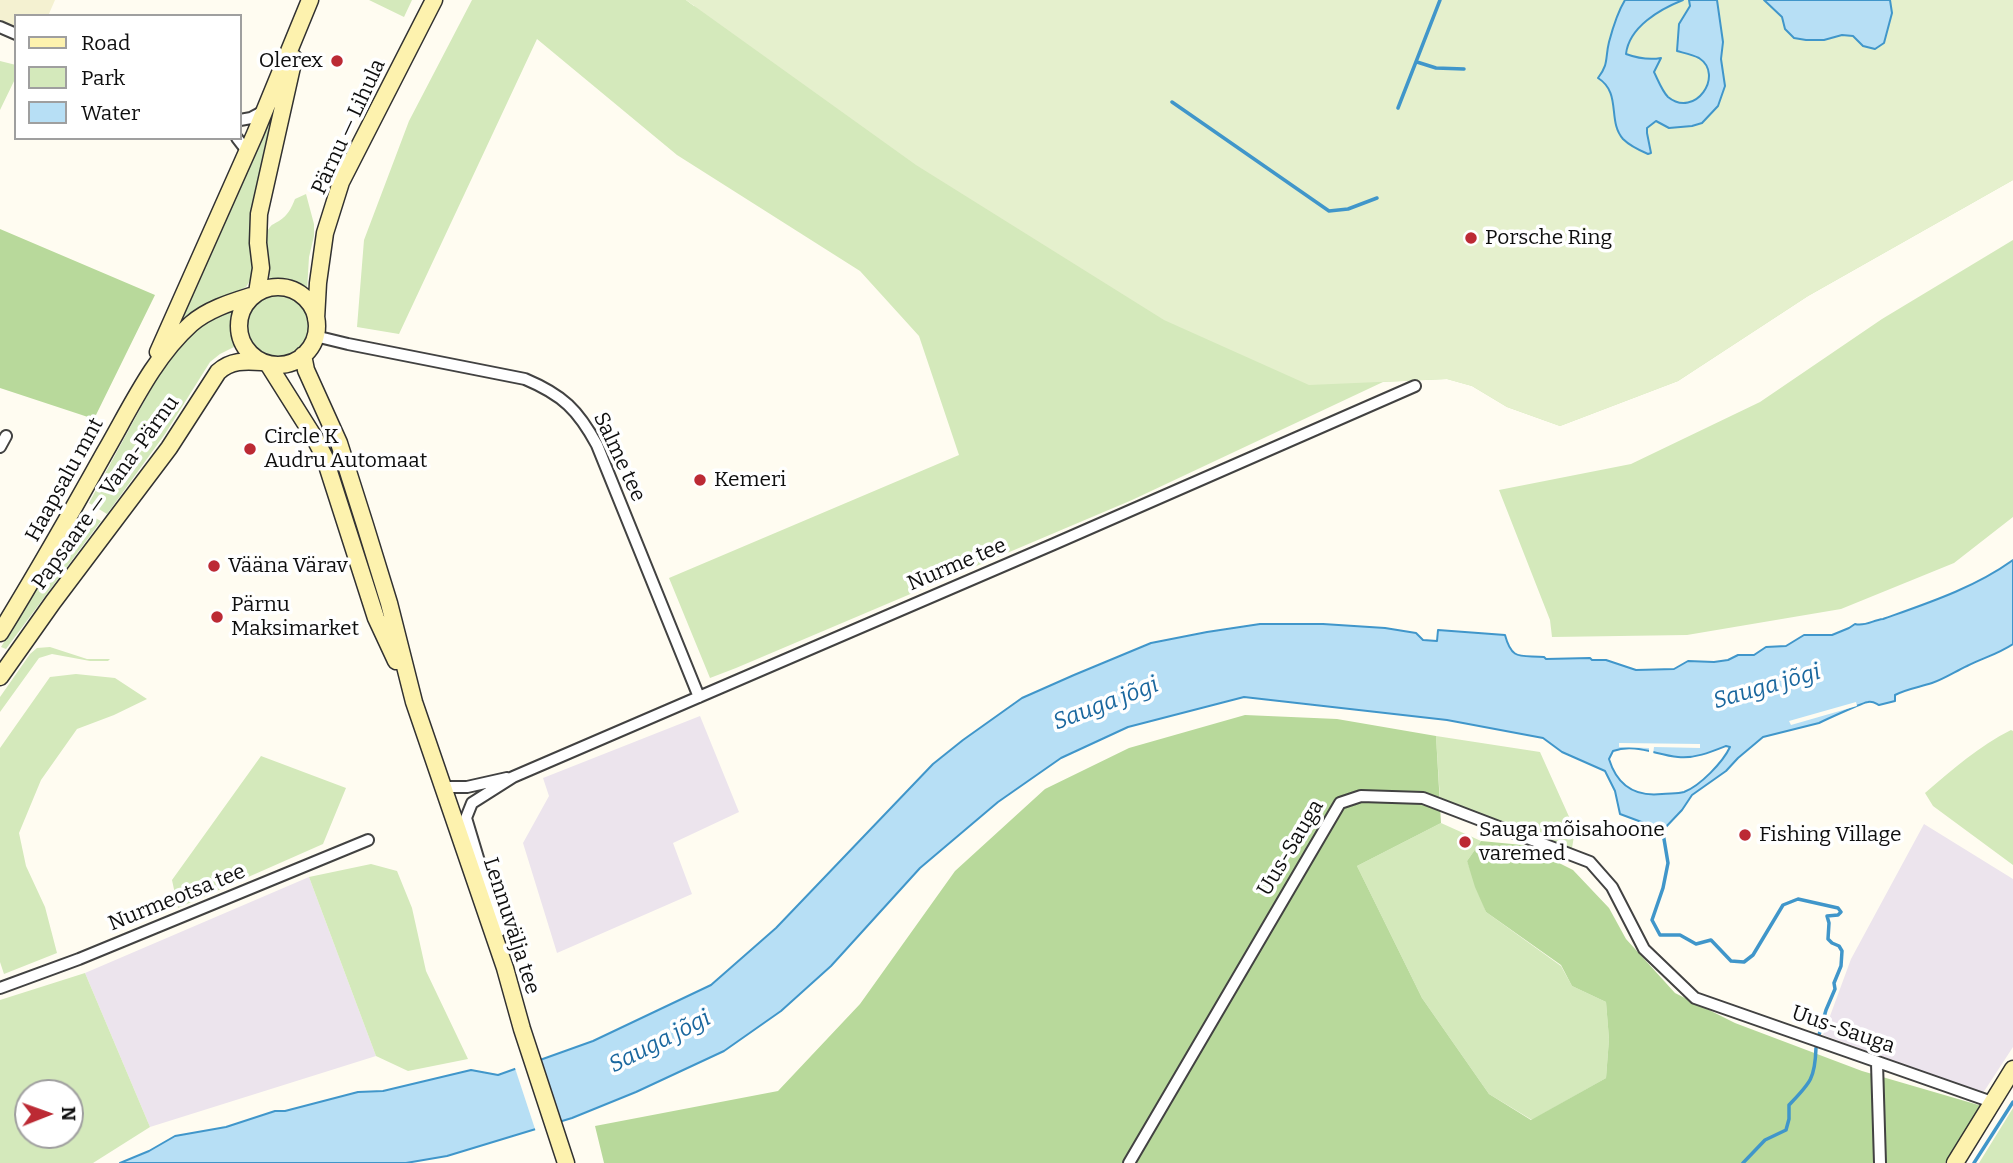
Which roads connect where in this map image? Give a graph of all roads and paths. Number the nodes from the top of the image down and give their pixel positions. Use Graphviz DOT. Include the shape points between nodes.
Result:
graph roads {
  1 [pos="310,0"];
  2 [pos="434,0"];
  3 [pos="303,17"];
  4 [pos="264,111"];
  5 [pos="242,120"];
  6 [pos="242,145"];
  7 [pos="255,294"];
  8 [pos="316,319"];
  9 [pos="316,336"];
  10 [pos="303,355"];
  11 [pos="265,363"];
  12 [pos="144,383"];
  13 [pos="1415,386"];
  14 [pos="6,436"];
  15 [pos="0,447"];
  16 [pos="0,633"];
  17 [pos="0,677"];
  18 [pos="699,698"];
  19 [pos="414,702"];
  20 [pos="513,777"];
  21 [pos="445,794"];
  22 [pos="472,803"];
  23 [pos="368,840"];
  24 [pos="505,968"];
  25 [pos="0,988"];
  26 [pos="1877,1063"];
  27 [pos="2013,1069"];
  28 [pos="1992,1102"];
  29 [pos="565,1159"];
  30 [pos="1129,1163"];
  31 [pos="1880,1163"];
  32 [pos="1955,1163"];
  1 -- 3 [label="main road"];
  2 -- 8 [label="main road, Pärnu — Lihula" via="341,182 325,233"];
  3 -- 4 [label="main road"];
  3 -- 7 [label="main road" via="261,201 261,268"];
  4 -- 5 [label="street"];
  4 -- 6 [label="main road"];
  6 -- 12 [label="main road"];
  7 -- 8 [label="main road" via="273,287 296,291"];
  7 -- 11 [label="main road" via="242,310 239,331 247,349"];
  7 -- 12 [label="main road, Papsaare — Vana-Pärnu" via="193,322"];
  8 -- 9 [label="main road"];
  9 -- 10 [label="main road"];
  9 -- 18 [label="street, Salme tee" via="525,379 568,402 597,445"];
  10 -- 11 [label="main road" via="285,364"];
  10 -- 19 [label="main road, Lennuvälja tee" via="365,524"];
  11 -- 17 [label="main road, Papsaare — Vana-Pärnu" via="236,361 218,372 169,448"];
  11 -- 19 [label="main road, Lennuvälja tee" via="324,456 376,618"];
  12 -- 16 [label="main road, Haapsalu mnt"];
  13 -- 18 [label="street, Nurme tee"];
  14 -- 15 [label="street"];
  18 -- 20 [label="street, Nurme tee"];
  19 -- 21 [label="main road, Lennuvälja tee"];
  20 -- 21 [label="street, Nurme tee"];
  20 -- 22 [label="street, Nurme tee"];
  21 -- 22 [label="street"];
  21 -- 24 [label="main road, Lennuvälja tee"];
  22 -- 24 [label="street" via="466,818 500,930"];
  23 -- 25 [label="street, Nurmeotsa tee"];
  24 -- 29 [label="main road, Lennuvälja tee"];
  26 -- 28 [label="street, Uus-Sauga"];
  26 -- 30 [label="street, Uus-Sauga" via="1695,998 1644,949 1612,887 1590,862 1423,798 1361,796 1339,803"];
  26 -- 31 [label="street"];
  27 -- 28 [label="main road"];
  28 -- 32 [label="main road"];
}
